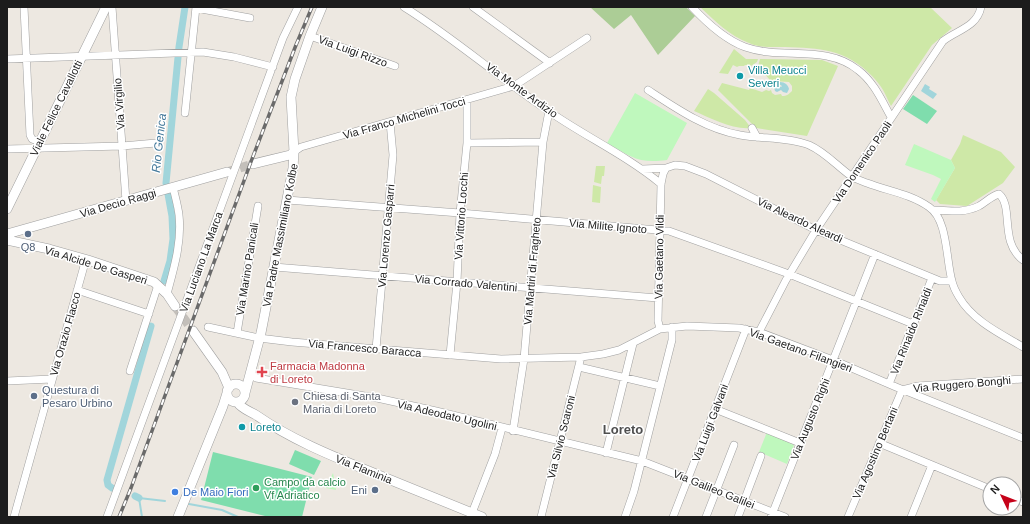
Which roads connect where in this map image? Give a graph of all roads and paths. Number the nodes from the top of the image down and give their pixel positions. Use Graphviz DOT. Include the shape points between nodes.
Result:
graph roads {
  1 [pos="24,7"];
  2 [pos="106,7"];
  3 [pos="112,7"];
  4 [pos="298,7"];
  5 [pos="322,7"];
  6 [pos="404,7"];
  7 [pos="473,7"];
  8 [pos="692,7"];
  9 [pos="981,7"];
  10 [pos="196,8"];
  11 [pos="250,18"];
  12 [pos="310,36"];
  13 [pos="587,38"];
  14 [pos="188,52"];
  15 [pos="116,55"];
  16 [pos="82,56"];
  17 [pos="27,58"];
  18 [pos="7,59"];
  19 [pos="550,63"];
  20 [pos="395,66"];
  21 [pos="273,67"];
  22 [pos="514,86"];
  23 [pos="648,90"];
  24 [pos="467,100"];
  25 [pos="548,111"];
  26 [pos="185,113"];
  27 [pos="891,117"];
  28 [pos="390,122"];
  29 [pos="752,128"];
  30 [pos="757,137"];
  31 [pos="543,142"];
  32 [pos="156,143"];
  33 [pos="467,143"];
  34 [pos="38,145"];
  35 [pos="122,146"];
  36 [pos="7,150"];
  37 [pos="294,152"];
  38 [pos="252,164"];
  39 [pos="666,168"];
  40 [pos="643,169"];
  41 [pos="227,172"];
  42 [pos="852,176"];
  43 [pos="661,184"];
  44 [pos="172,188"];
  45 [pos="287,200"];
  46 [pos="126,201"];
  47 [pos="258,206"];
  48 [pos="388,208"];
  49 [pos="7,209"];
  50 [pos="934,210"];
  51 [pos="955,212"];
  52 [pos="460,213"];
  53 [pos="536,220"];
  54 [pos="939,220"];
  55 [pos="660,230"];
  56 [pos="816,230"];
  57 [pos="8,234"];
  58 [pos="874,254"];
  59 [pos="1023,260"];
  60 [pos="84,266"];
  61 [pos="274,267"];
  62 [pos="789,274"];
  63 [pos="382,277"];
  64 [pos="932,278"];
  65 [pos="952,281"];
  66 [pos="456,282"];
  67 [pos="158,285"];
  68 [pos="530,289"];
  69 [pos="77,290"];
  70 [pos="167,294"];
  71 [pos="658,298"];
  72 [pos="856,301"];
  73 [pos="176,306"];
  74 [pos="149,314"];
  75 [pos="913,324"];
  76 [pos="208,327"];
  77 [pos="672,327"];
  78 [pos="660,329"];
  79 [pos="746,329"];
  80 [pos="193,331"];
  81 [pos="759,332"];
  82 [pos="237,333"];
  83 [pos="259,338"];
  84 [pos="633,344"];
  85 [pos="1023,347"];
  86 [pos="376,349"];
  87 [pos="450,355"];
  88 [pos="581,357"];
  89 [pos="524,359"];
  90 [pos="833,360"];
  91 [pos="579,366"];
  92 [pos="130,371"];
  93 [pos="251,374"];
  94 [pos="624,378"];
  95 [pos="1023,378"];
  96 [pos="52,379"];
  97 [pos="7,381"];
  98 [pos="889,384"];
  99 [pos="660,386"];
  100 [pos="902,390"];
  101 [pos="228,391"];
  102 [pos="245,395"];
  103 [pos="236,402"];
  104 [pos="223,406"];
  105 [pos="715,409"];
  106 [pos="252,412"];
  107 [pos="502,428"];
  108 [pos="513,431"];
  109 [pos="1023,438"];
  110 [pos="560,442"];
  111 [pos="800,443"];
  112 [pos="879,443"];
  113 [pos="734,445"];
  114 [pos="606,453"];
  115 [pos="761,456"];
  116 [pos="642,461"];
  117 [pos="932,465"];
  118 [pos="688,478"];
  119 [pos="982,486"];
  120 [pos="716,490"];
  121 [pos="744,501"];
  122 [pos="472,513"];
  123 [pos="772,515"];
  124 [pos="14,517"];
  125 [pos="107,517"];
  126 [pos="178,517"];
  127 [pos="482,517"];
  128 [pos="541,517"];
  129 [pos="625,517"];
  130 [pos="673,517"];
  131 [pos="706,517"];
  132 [pos="738,517"];
  133 [pos="785,517"];
  134 [pos="848,517"];
  135 [pos="911,517"];
  1 -- 17 [label="street"];
  2 -- 16 [label="street, Viale Felice Cavallotti"];
  3 -- 15 [label="street, Via Virgilio"];
  4 -- 21 [label="street, Via Luciano La Marca"];
  5 -- 12 [label="street, Via Padre Massimiliano Kolbe"];
  6 -- 22 [label="street, Via Monte Ardizio" via="457,42"];
  7 -- 19 [label="street"];
  8 -- 27 [label="street" via="731,40 746,47 841,60 858,70 872,84"];
  9 -- 27 [label="street, Via Domenico Paoli" via="976,21 944,41"];
  10 -- 11 [label="street"];
  10 -- 14 [label="street"];
  12 -- 20 [label="street, Via Luigi Rizzo"];
  12 -- 37 [label="street, Via Padre Massimiliano Kolbe" via="291,97"];
  13 -- 19 [label="street, Via Franco Michelini Tocci"];
  14 -- 15 [label="street"];
  14 -- 21 [label="street" via="213,53"];
  14 -- 26 [label="street"];
  15 -- 16 [label="street"];
  15 -- 35 [label="street, Via Virgilio"];
  16 -- 17 [label="street"];
  16 -- 34 [label="street, Viale Felice Cavallotti"];
  17 -- 18 [label="street"];
  17 -- 34 [label="street" via="30,135"];
  19 -- 22 [label="street, Via Franco Michelini Tocci"];
  21 -- 125 [label="street, Via Luciano La Marca"];
  22 -- 24 [label="street, Via Franco Michelini Tocci"];
  22 -- 25 [label="street, Via Monte Ardizio"];
  23 -- 30 [label="street" via="718,130"];
  24 -- 28 [label="street, Via Franco Michelini Tocci"];
  24 -- 33 [label="street, Via Vittorio Locchi"];
  25 -- 31 [label="street, Via Martiri di Fragheto"];
  25 -- 40 [label="street, Via Monte Ardizio"];
  27 -- 42 [label="street, Via Domenico Paoli"];
  28 -- 37 [label="street, Via Franco Michelini Tocci" via="301,147"];
  28 -- 48 [label="street, Via Lorenzo Gasparri" via="393,155"];
  29 -- 30 [label="street"];
  30 -- 42 [label="street" via="810,145"];
  31 -- 33 [label="street"];
  31 -- 53 [label="street, Via Martiri di Fragheto"];
  32 -- 35 [label="street"];
  33 -- 52 [label="street, Via Vittorio Locchi"];
  34 -- 35 [label="street"];
  34 -- 36 [label="street"];
  34 -- 49 [label="street, Viale Felice Cavallotti"];
  35 -- 46 [label="street, Via Virgilio"];
  37 -- 38 [label="street"];
  37 -- 45 [label="street, Via Padre Massimiliano Kolbe"];
  39 -- 40 [label="street"];
  39 -- 43 [label="street"];
  39 -- 56 [label="street, Via Aleardo Aleardi" via="675,165 685,166 706,174"];
  40 -- 43 [label="street, Via Monte Ardizio"];
  41 -- 44 [label="street, Via Decio Raggi"];
  42 -- 50 [label="street" via="912,197"];
  42 -- 56 [label="street, Via Domenico Paoli"];
  43 -- 55 [label="street, Via Gaetano Vildi"];
  44 -- 46 [label="street, Via Decio Raggi"];
  44 -- 70 [label="street, Via Luciano La Marca" via="179,214 179,239"];
  45 -- 48 [label="street, Via Milite Ignoto"];
  45 -- 61 [label="street, Via Padre Massimiliano Kolbe"];
  46 -- 57 [label="street, Via Decio Raggi"];
  47 -- 82 [label="street, Via Marino Panicali"];
  48 -- 52 [label="street, Via Milite Ignoto"];
  48 -- 63 [label="street, Via Lorenzo Gasparri"];
  50 -- 51 [label="street"];
  50 -- 54 [label="street"];
  51 -- 54 [label="street"];
  51 -- 59 [label="street" via="972,209 999,194 1004,203 1012,248"];
  52 -- 53 [label="street, Via Milite Ignoto"];
  52 -- 66 [label="street, Via Vittorio Locchi"];
  53 -- 55 [label="street, Via Milite Ignoto"];
  53 -- 68 [label="street, Via Martiri di Fragheto"];
  54 -- 65 [label="street"];
  55 -- 62 [label="street, Via Milite Ignoto"];
  55 -- 71 [label="street, Via Gaetano Vildi"];
  56 -- 58 [label="street, Via Aleardo Aleardi"];
  56 -- 62 [label="street, Via Domenico Paoli"];
  57 -- 67 [label="street, Via Alcide De Gasperi"];
  58 -- 64 [label="street, Via Aleardo Aleardi"];
  58 -- 72 [label="street, Via Augusto Righi"];
  60 -- 69 [label="street, Via Orazio Flacco"];
  61 -- 63 [label="street, Via Corrado Valentini"];
  61 -- 83 [label="street, Via Padre Massimiliano Kolbe"];
  62 -- 72 [label="street, Via Milite Ignoto"];
  62 -- 81 [label="street, Via Domenico Paoli"];
  63 -- 66 [label="street, Via Corrado Valentini"];
  63 -- 86 [label="street, Via Lorenzo Gasparri"];
  64 -- 65 [label="street, Via Aleardo Aleardi"];
  64 -- 75 [label="street, Via Rinaldo Rinaldi"];
  65 -- 85 [label="street" via="960,299 976,317"];
  66 -- 68 [label="street, Via Corrado Valentini"];
  66 -- 87 [label="street, Via Vittorio Locchi"];
  67 -- 70 [label="street, Via Alcide De Gasperi"];
  67 -- 74 [label="street"];
  68 -- 71 [label="street, Via Corrado Valentini"];
  68 -- 89 [label="street, Via Martiri di Fragheto"];
  69 -- 74 [label="street"];
  69 -- 96 [label="street, Via Orazio Flacco"];
  70 -- 73 [label="street, Via Alcide De Gasperi"];
  71 -- 78 [label="street, Via Gaetano Vildi"];
  72 -- 75 [label="street, Via Milite Ignoto"];
  72 -- 90 [label="street, Via Augusto Righi"];
  74 -- 92 [label="street"];
  75 -- 98 [label="street, Via Rinaldo Rinaldi"];
  76 -- 82 [label="street, Via Francesco Baracca"];
  77 -- 78 [label="street, Via Gaetano Filangieri"];
  77 -- 79 [label="street, Via Gaetano Filangieri"];
  77 -- 99 [label="street" via="672,340"];
  78 -- 84 [label="street, Via Gaetano Filangieri"];
  79 -- 81 [label="street, Via Gaetano Filangieri"];
  79 -- 105 [label="street, Via Luigi Galvani"];
  80 -- 101 [label="street" via="222,372"];
  81 -- 90 [label="street, Via Gaetano Filangieri"];
  82 -- 83 [label="street, Via Francesco Baracca"];
  83 -- 86 [label="street, Via Francesco Baracca"];
  83 -- 93 [label="street, Via Padre Massimiliano Kolbe"];
  84 -- 88 [label="street, Via Gaetano Filangieri" via="603,354"];
  84 -- 94 [label="street"];
  86 -- 87 [label="street, Via Francesco Baracca"];
  87 -- 89 [label="street, Via Francesco Baracca"];
  88 -- 89 [label="street, Via Gaetano Filangieri"];
  88 -- 91 [label="street, Via Silvio Scaroni"];
  89 -- 108 [label="street, Via Martiri di Fragheto"];
  90 -- 98 [label="street, Via Gaetano Filangieri"];
  90 -- 111 [label="street, Via Augusto Righi"];
  91 -- 94 [label="street"];
  91 -- 110 [label="street, Via Silvio Scaroni"];
  93 -- 102 [label="street, Via Padre Massimiliano Kolbe"];
  93 -- 107 [label="street, Via Adeodato Ugolini" via="256,378 377,398"];
  94 -- 99 [label="street"];
  94 -- 114 [label="street"];
  95 -- 100 [label="street, Via Ruggero Bonghi" via="918,386"];
  96 -- 97 [label="street"];
  96 -- 124 [label="street, Via Orazio Flacco"];
  98 -- 100 [label="street, Via Gaetano Filangieri"];
  99 -- 116 [label="street"];
  100 -- 109 [label="street, Via Gaetano Filangieri"];
  100 -- 112 [label="street, Via Agostino Bertani"];
  101 -- 102 [label="street" via="233,384 239,384 244,388"];
  101 -- 103 [label="street" via="229,399"];
  101 -- 104 [label="street"];
  102 -- 103 [label="street"];
  102 -- 106 [label="street"];
  103 -- 104 [label="street"];
  103 -- 106 [label="street, Via Flaminia"];
  104 -- 126 [label="street"];
  105 -- 111 [label="street"];
  105 -- 118 [label="street, Via Luigi Galvani"];
  106 -- 122 [label="street, Via Flaminia" via="287,434 330,455"];
  107 -- 108 [label="street, Via Adeodato Ugolini"];
  107 -- 122 [label="street" via="495,454"];
  108 -- 110 [label="street, Via Adeodato Ugolini"];
  110 -- 114 [label="street, Via Adeodato Ugolini"];
  110 -- 128 [label="street, Via Silvio Scaroni"];
  111 -- 123 [label="street, Via Augusto Righi"];
  112 -- 117 [label="street"];
  112 -- 134 [label="street, Via Agostino Bertani"];
  113 -- 120 [label="street"];
  114 -- 116 [label="street, Via Adeodato Ugolini"];
  115 -- 121 [label="street"];
  116 -- 118 [label="street, Via Galileo Galilei"];
  116 -- 129 [label="street"];
  117 -- 119 [label="street"];
  117 -- 135 [label="street"];
  118 -- 120 [label="street, Via Galileo Galilei"];
  118 -- 130 [label="street, Via Luigi Galvani"];
  120 -- 121 [label="street, Via Galileo Galilei"];
  120 -- 131 [label="street"];
  121 -- 123 [label="street, Via Galileo Galilei"];
  121 -- 132 [label="street"];
  122 -- 127 [label="street, Via Flaminia"];
  123 -- 133 [label="street, Via Galileo Galilei"];
}
